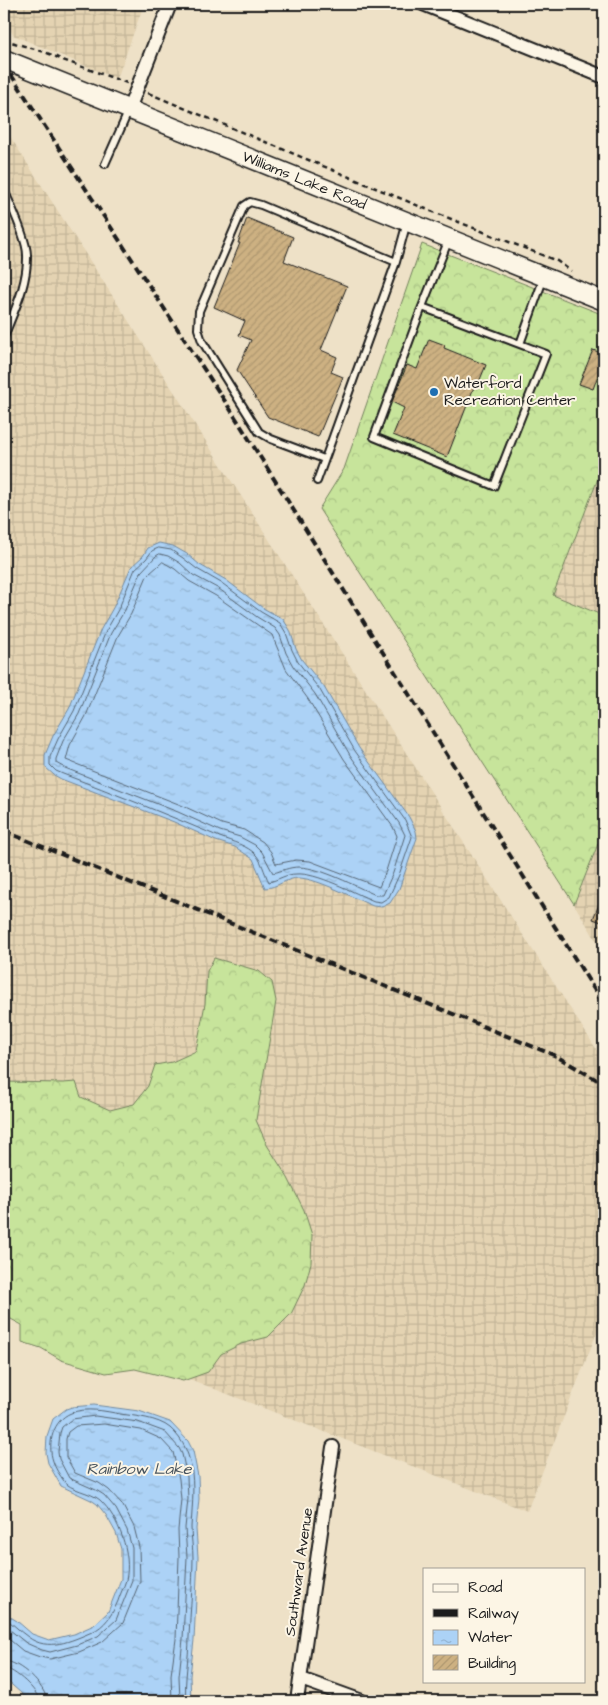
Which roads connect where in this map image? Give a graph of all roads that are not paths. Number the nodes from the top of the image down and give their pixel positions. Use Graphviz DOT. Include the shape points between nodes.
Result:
graph roads {
  1 [pos="170,4"];
  2 [pos="423,4"];
  3 [pos="4,59"];
  4 [pos="604,77"];
  5 [pos="129,109"];
  6 [pos="105,164"];
  7 [pos="4,190"];
  8 [pos="407,221"];
  9 [pos="449,238"];
  10 [pos="396,262"];
  11 [pos="545,276"];
  12 [pos="604,301"];
  13 [pos="422,307"];
  14 [pos="4,337"];
  15 [pos="520,344"];
  16 [pos="324,459"];
  17 [pos="317,481"];
  18 [pos="333,1447"];
  19 [pos="301,1679"];
  20 [pos="297,1701"];
  21 [pos="362,1701"];
  1 -- 5 [label="street"];
  2 -- 4 [label="street"];
  3 -- 5 [label="main road, Williams Lake Road"];
  5 -- 6 [label="lane"];
  5 -- 8 [label="main road, Williams Lake Road"];
  7 -- 14 [label="lane" via="27,253 19,298"];
  8 -- 9 [label="main road, Williams Lake Road"];
  8 -- 10 [label="lane"];
  9 -- 11 [label="main road, Williams Lake Road"];
  9 -- 13 [label="lane"];
  10 -- 16 [label="lane"];
  10 -- 16 [label="lane" via="250,202 244,206 199,311 198,329 202,341 259,432"];
  11 -- 12 [label="main road, Williams Lake Road"];
  11 -- 15 [label="lane"];
  13 -- 15 [label="lane"];
  13 -- 15 [label="lane" via="374,437 494,486 546,354"];
  16 -- 17 [label="lane"];
  18 -- 19 [label="street, Southward Avenue"];
  19 -- 20 [label="street, Southward Avenue"];
  19 -- 21 [label="street"];
}
